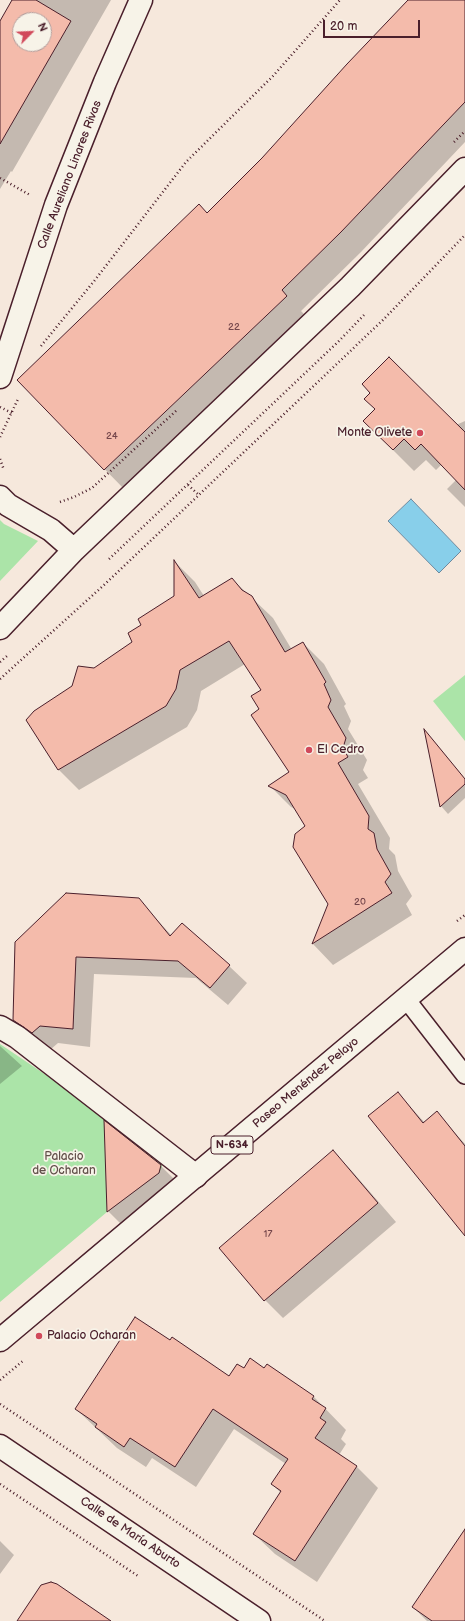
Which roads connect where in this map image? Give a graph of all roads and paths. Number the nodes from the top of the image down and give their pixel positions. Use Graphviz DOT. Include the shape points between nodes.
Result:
graph roads {
  1 [pos="141,0"];
  2 [pos="340,0"];
  3 [pos="465,169"];
  4 [pos="0,178"];
  5 [pos="31,195"];
  6 [pos="465,235"];
  7 [pos="40,348"];
  8 [pos="0,377"];
  9 [pos="20,396"];
  10 [pos="0,407"];
  11 [pos="12,413"];
  12 [pos="0,437"];
  13 [pos="0,497"];
  14 [pos="74,550"];
  15 [pos="0,628"];
  16 [pos="0,679"];
  17 [pos="465,950"];
  18 [pos="406,999"];
  19 [pos="0,1027"];
  20 [pos="465,1075"];
  21 [pos="196,1176"];
  22 [pos="0,1340"];
  23 [pos="0,1404"];
  24 [pos="0,1446"];
  25 [pos="0,1484"];
  26 [pos="140,1577"];
  27 [pos="259,1621"];
  28 [pos="325,1621"];
  1 -- 8 [label="main road, Calle Aureliano Linares Rivas" via="56,205"];
  2 -- 7 [label="path" via="273,76 186,162"];
  3 -- 14 [label="main road" via="350,287"];
  4 -- 5 [label="path"];
  6 -- 16 [label="path" via="372,331 104,585"];
  9 -- 11 [label="path"];
  10 -- 11 [label="path"];
  11 -- 12 [label="path"];
  13 -- 14 [label="main road" via="8,505 51,530"];
  14 -- 15 [label="main road"];
  17 -- 18 [label="main road, Paseo Menéndez Pelayo / N-634"];
  18 -- 20 [label="lane"];
  18 -- 21 [label="main road, Paseo Menéndez Pelayo / N-634"];
  19 -- 21 [label="main road" via="17,1037"];
  21 -- 22 [label="main road, Paseo Menéndez Pelayo / N-634"];
  23 -- 28 [label="path"];
  24 -- 27 [label="main road, Calle de María Aburto"];
  25 -- 26 [label="path"];
}
